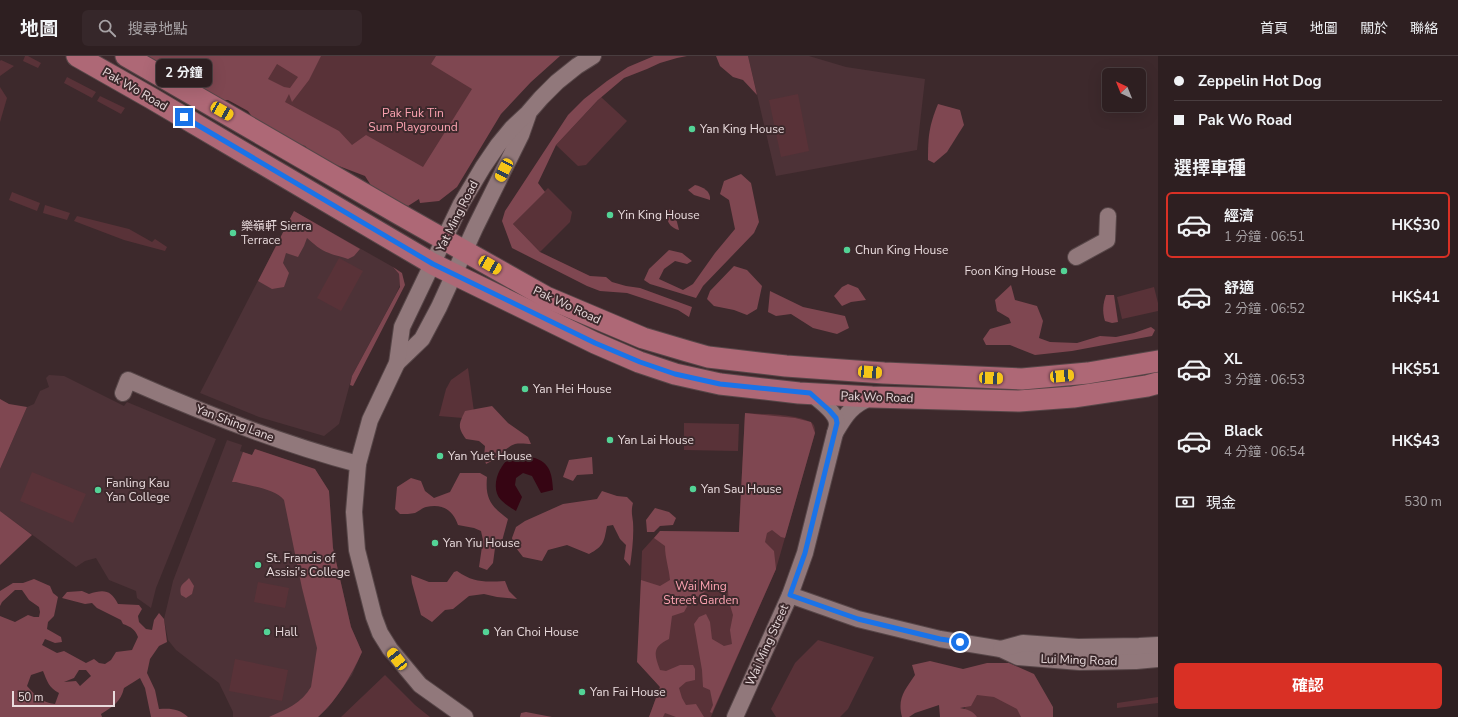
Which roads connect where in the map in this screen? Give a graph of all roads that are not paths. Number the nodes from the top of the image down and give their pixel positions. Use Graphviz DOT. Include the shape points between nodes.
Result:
graph roads {
  1 [pos="77,56"];
  2 [pos="126,56"];
  3 [pos="593,56"];
  4 [pos="528,113"];
  5 [pos="1108,216"];
  6 [pos="444,238"];
  7 [pos="465,250"];
  8 [pos="1076,257"];
  9 [pos="433,264"];
  10 [pos="454,274"];
  11 [pos="1158,361"];
  12 [pos="397,363"];
  13 [pos="1158,383"];
  14 [pos="123,393"];
  15 [pos="810,393"];
  16 [pos="872,397"];
  17 [pos="835,433"];
  18 [pos="358,464"];
  19 [pos="790,595"];
  20 [pos="1158,644"];
  21 [pos="1001,649"];
  22 [pos="1158,659"];
  23 [pos="465,717"];
  24 [pos="735,717"];
  1 -- 9 [label="main road, Pak Wo Road"];
  2 -- 6 [label="main road, Pak Wo Road" via="398,214"];
  3 -- 4 [label="street, Yat Ming Road" via="557,82"];
  4 -- 6 [label="street, Yat Ming Road" via="512,128 483,167"];
  4 -- 7 [label="street, Yat Ming Road" via="521,135"];
  5 -- 8 [label="street" via="1107,240"];
  6 -- 7 [label="main road, Pak Wo Road"];
  6 -- 9 [label="street, Yat Ming Road"];
  7 -- 10 [label="street, Yat Ming Road"];
  7 -- 11 [label="main road, Pak Wo Road" via="546,297 643,338 708,357 869,372 1022,379 1088,373"];
  9 -- 10 [label="main road, Pak Wo Road"];
  9 -- 12 [label="street, Yat Ming Road" via="402,327"];
  10 -- 12 [label="street, Yat Ming Road" via="422,339"];
  10 -- 15 [label="main road, Pak Wo Road" via="595,343 675,374 720,384"];
  12 -- 18 [label="street" via="370,420"];
  13 -- 16 [label="main road, Pak Wo Road" via="1080,396 1019,401"];
  14 -- 18 [label="street, Yan Shing Lane" via="128,380 217,417"];
  15 -- 16 [label="main road, Pak Wo Road"];
  15 -- 17 [label="street, Wai Ming Street" via="836,418"];
  16 -- 17 [label="street, Wai Ming Street" via="849,411"];
  17 -- 19 [label="street, Wai Ming Street" via="805,553"];
  18 -- 23 [label="street" via="354,512 357,550 370,604 380,632 390,649 420,685"];
  19 -- 21 [label="street, Lui Ming Road" via="858,619 940,639"];
  19 -- 24 [label="street, Wai Ming Street"];
  20 -- 21 [label="street, Lui Ming Road" via="1078,647 1023,643"];
  21 -- 22 [label="street, Lui Ming Road" via="1018,657 1080,662"];
}
